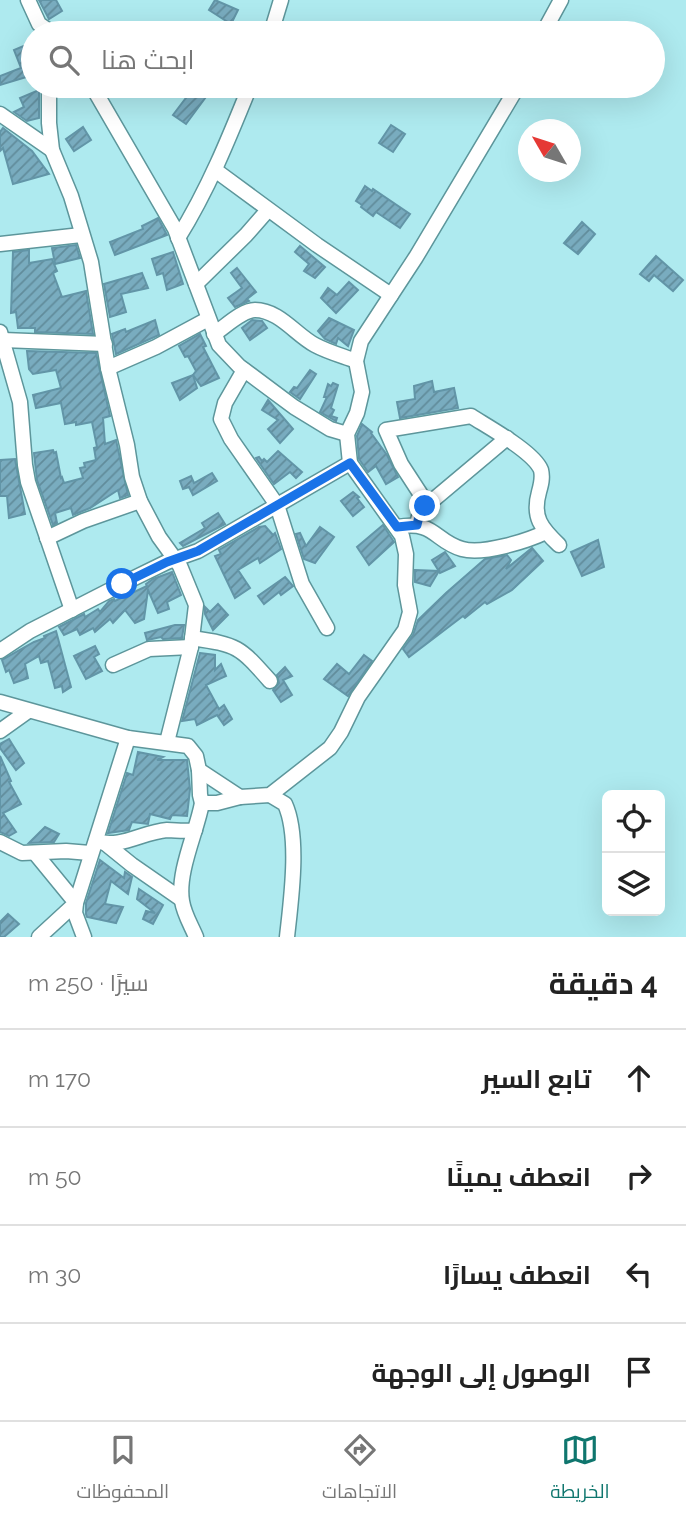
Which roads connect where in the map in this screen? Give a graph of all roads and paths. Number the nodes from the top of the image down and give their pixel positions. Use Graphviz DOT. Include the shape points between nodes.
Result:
graph roads {
  1 [pos="28,0"];
  2 [pos="281,0"];
  3 [pos="561,0"];
  4 [pos="38,21"];
  5 [pos="275,21"];
  6 [pos="550,21"];
  7 [pos="50,98"];
  8 [pos="99,98"];
  9 [pos="245,98"];
  10 [pos="511,98"];
  11 [pos="0,114"];
  12 [pos="52,150"];
  13 [pos="215,170"];
  14 [pos="268,210"];
  15 [pos="82,235"];
  16 [pos="178,238"];
  17 [pos="0,244"];
  18 [pos="196,284"];
  19 [pos="391,295"];
  20 [pos="208,318"];
  21 [pos="214,334"];
  22 [pos="1,336"];
  23 [pos="105,344"];
  24 [pos="356,361"];
  25 [pos="108,368"];
  26 [pos="244,370"];
  27 [pos="347,434"];
  28 [pos="507,438"];
  29 [pos="350,463"];
  30 [pos="140,501"];
  31 [pos="427,504"];
  32 [pos="277,505"];
  33 [pos="417,525"];
  34 [pos="397,527"];
  35 [pos="546,532"];
  36 [pos="47,538"];
  37 [pos="559,545"];
  38 [pos="176,558"];
  39 [pos="72,610"];
  40 [pos="327,628"];
  41 [pos="191,643"];
  42 [pos="0,652"];
  43 [pos="113,665"];
  44 [pos="270,681"];
  45 [pos="0,702"];
  46 [pos="28,711"];
  47 [pos="0,731"];
  48 [pos="128,738"];
  49 [pos="167,742"];
  50 [pos="199,770"];
  51 [pos="270,795"];
  52 [pos="240,797"];
  53 [pos="202,803"];
  54 [pos="195,830"];
  55 [pos="0,842"];
  56 [pos="97,846"];
  57 [pos="35,853"];
  58 [pos="181,898"];
  59 [pos="76,903"];
  60 [pos="39,937"];
  61 [pos="84,937"];
  62 [pos="196,937"];
  63 [pos="287,937"];
  1 -- 4 [label="street"];
  2 -- 5 [label="street"];
  3 -- 6 [label="street"];
  7 -- 12 [label="street"];
  8 -- 16 [label="street"];
  9 -- 13 [label="street"];
  10 -- 19 [label="street"];
  11 -- 12 [label="street"];
  12 -- 15 [label="street"];
  13 -- 14 [label="street"];
  13 -- 16 [label="street"];
  14 -- 18 [label="street"];
  14 -- 19 [label="street"];
  15 -- 17 [label="street"];
  15 -- 23 [label="street"];
  16 -- 18 [label="street"];
  18 -- 20 [label="street"];
  19 -- 24 [label="street" via="366,332"];
  20 -- 21 [label="street"];
  20 -- 25 [label="street"];
  21 -- 24 [label="street" via="253,309 274,315 316,346"];
  21 -- 26 [label="street" via="226,354"];
  22 -- 23 [label="street"];
  22 -- 36 [label="street" via="20,401 28,482"];
  23 -- 25 [label="street"];
  24 -- 27 [label="street" via="362,392"];
  25 -- 30 [label="street"];
  26 -- 27 [label="street" via="293,407"];
  26 -- 32 [label="street" via="221,419"];
  27 -- 29 [label="street"];
  28 -- 31 [label="street"];
  28 -- 31 [label="street" via="471,416 386,429 397,458"];
  28 -- 35 [label="street" via="541,472 536,514"];
  29 -- 32 [label="street"];
  29 -- 34 [label="street"];
  30 -- 36 [label="street"];
  30 -- 38 [label="street"];
  31 -- 33 [label="street"];
  32 -- 38 [label="street" via="198,551"];
  32 -- 40 [label="street" via="296,568"];
  33 -- 34 [label="street"];
  33 -- 35 [label="street" via="469,550 522,543"];
  34 -- 51 [label="street" via="406,554 410,612 405,630 358,696 330,748"];
  35 -- 37 [label="street"];
  36 -- 39 [label="street"];
  38 -- 39 [label="street"];
  38 -- 41 [label="street" via="196,605"];
  39 -- 42 [label="street"];
  41 -- 43 [label="street" via="149,649"];
  41 -- 44 [label="street" via="239,648"];
  41 -- 49 [label="street"];
  45 -- 46 [label="street"];
  46 -- 47 [label="street"];
  46 -- 48 [label="street"];
  48 -- 49 [label="street"];
  48 -- 56 [label="street"];
  49 -- 50 [label="street" via="188,746"];
  50 -- 52 [label="street"];
  50 -- 53 [label="street"];
  51 -- 52 [label="street"];
  51 -- 63 [label="street" via="285,804 292,822"];
  52 -- 53 [label="street"];
  53 -- 54 [label="street"];
  54 -- 56 [label="street" via="166,830"];
  54 -- 58 [label="street"];
  55 -- 57 [label="street" via="22,853"];
  56 -- 57 [label="street"];
  56 -- 58 [label="street"];
  56 -- 59 [label="street"];
  57 -- 59 [label="street"];
  58 -- 62 [label="street"];
  59 -- 60 [label="street"];
  59 -- 61 [label="street"];
}
